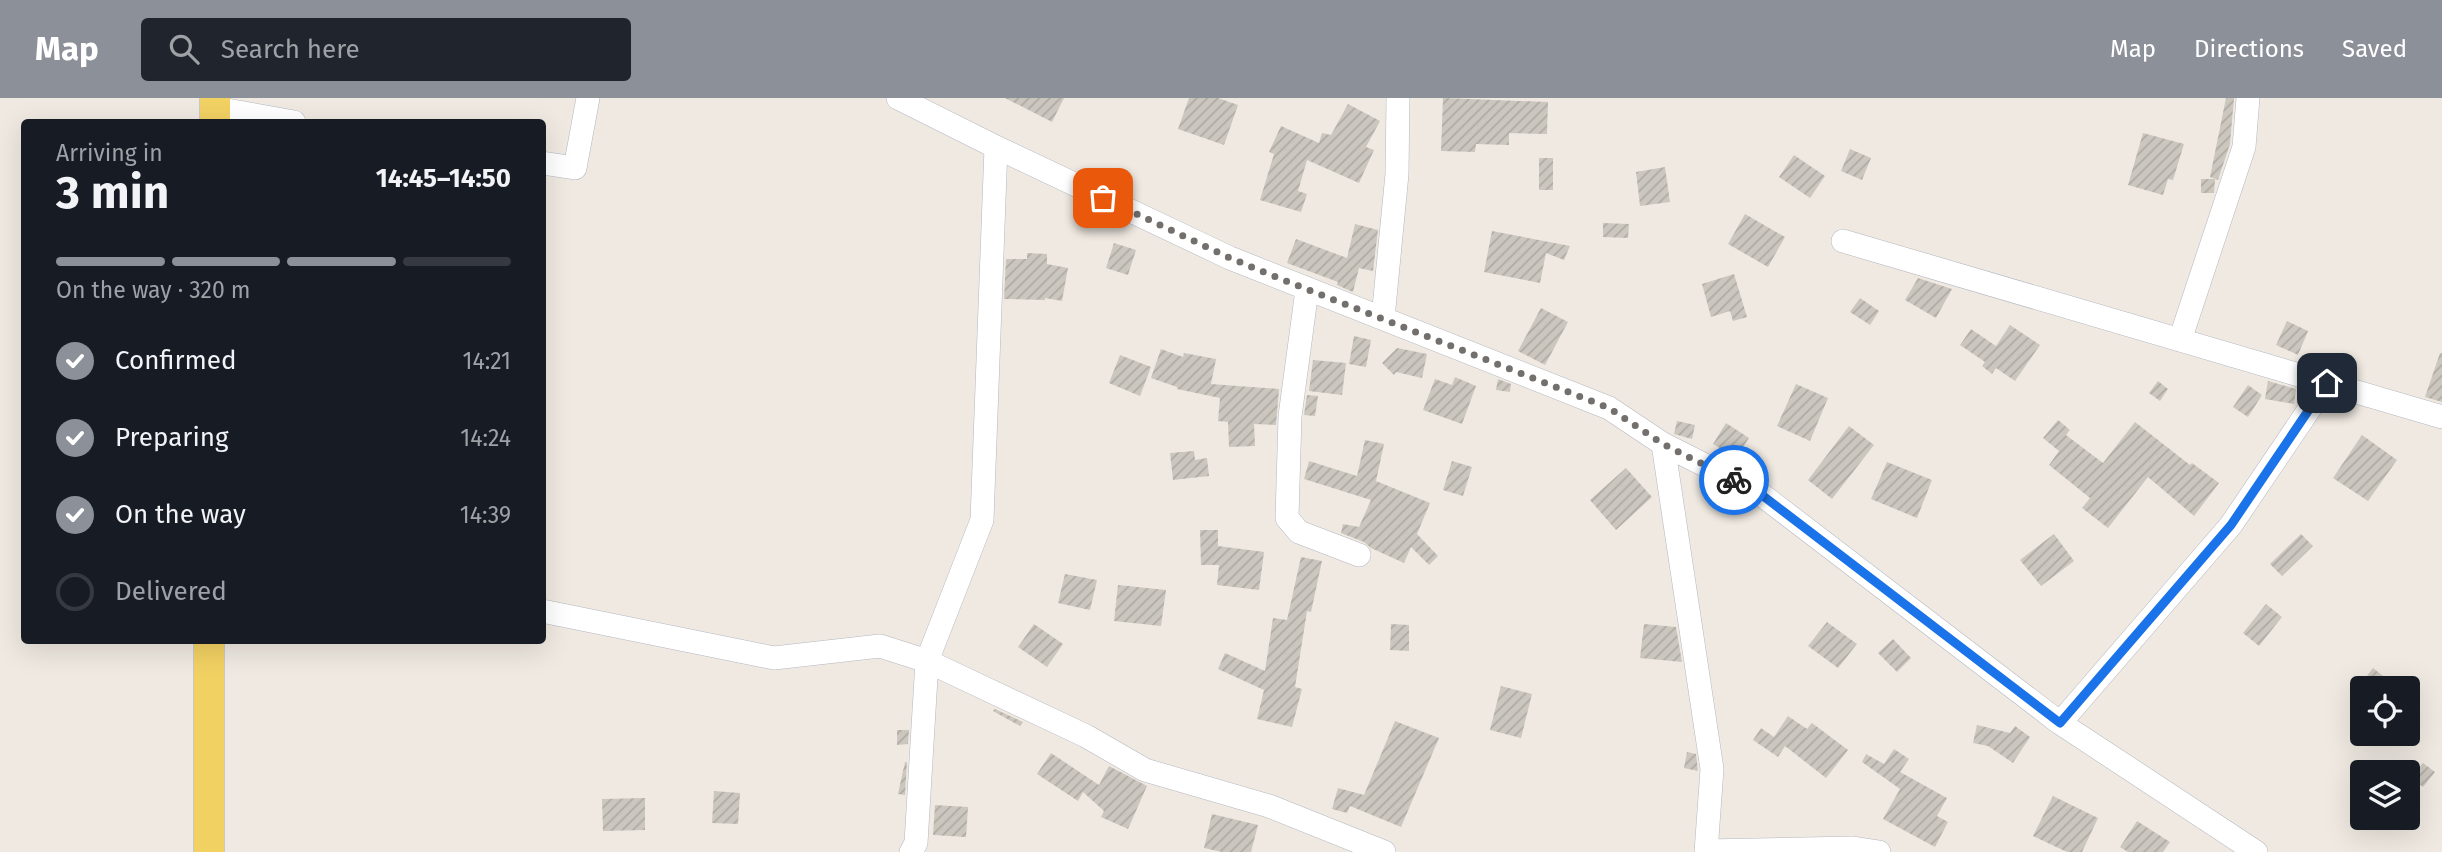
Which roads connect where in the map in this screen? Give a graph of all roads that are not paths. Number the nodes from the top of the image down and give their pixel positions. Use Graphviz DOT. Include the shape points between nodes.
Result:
graph roads {
  1 [pos="588,98"];
  2 [pos="898,98"];
  3 [pos="1398,98"];
  4 [pos="2248,98"];
  5 [pos="215,109"];
  6 [pos="276,119"];
  7 [pos="996,147"];
  8 [pos="546,164"];
  9 [pos="1843,241"];
  10 [pos="1307,290"];
  11 [pos="1383,318"];
  12 [pos="2180,340"];
  13 [pos="2327,383"];
  14 [pos="2442,417"];
  15 [pos="1663,444"];
  16 [pos="1359,555"];
  17 [pos="546,612"];
  18 [pos="209,644"];
  19 [pos="928,660"];
  20 [pos="2060,723"];
  21 [pos="1707,851"];
  22 [pos="209,852"];
  23 [pos="911,852"];
  24 [pos="1384,852"];
  25 [pos="1879,852"];
  26 [pos="2256,852"];
  1 -- 8 [label="street" via="575,168"];
  2 -- 7 [label="street"];
  3 -- 11 [label="street" via="1397,174"];
  4 -- 12 [label="street" via="2244,147"];
  5 -- 6 [label="street"];
  7 -- 10 [label="street"];
  7 -- 19 [label="street" via="982,520"];
  9 -- 12 [label="street"];
  10 -- 11 [label="street"];
  10 -- 16 [label="street" via="1290,416 1287,518 1299,532"];
  11 -- 15 [label="street" via="1609,408"];
  12 -- 13 [label="street"];
  13 -- 14 [label="street"];
  13 -- 20 [label="street" via="2231,525"];
  15 -- 20 [label="street" via="1758,492"];
  15 -- 21 [label="street" via="1712,769"];
  17 -- 19 [label="street" via="774,658 880,646"];
  18 -- 22 [label="main road"];
  19 -- 23 [label="street" via="916,843"];
  19 -- 24 [label="street" via="1086,736 1144,770 1269,806"];
  20 -- 26 [label="street"];
  21 -- 25 [label="street" via="1853,848"];
}
